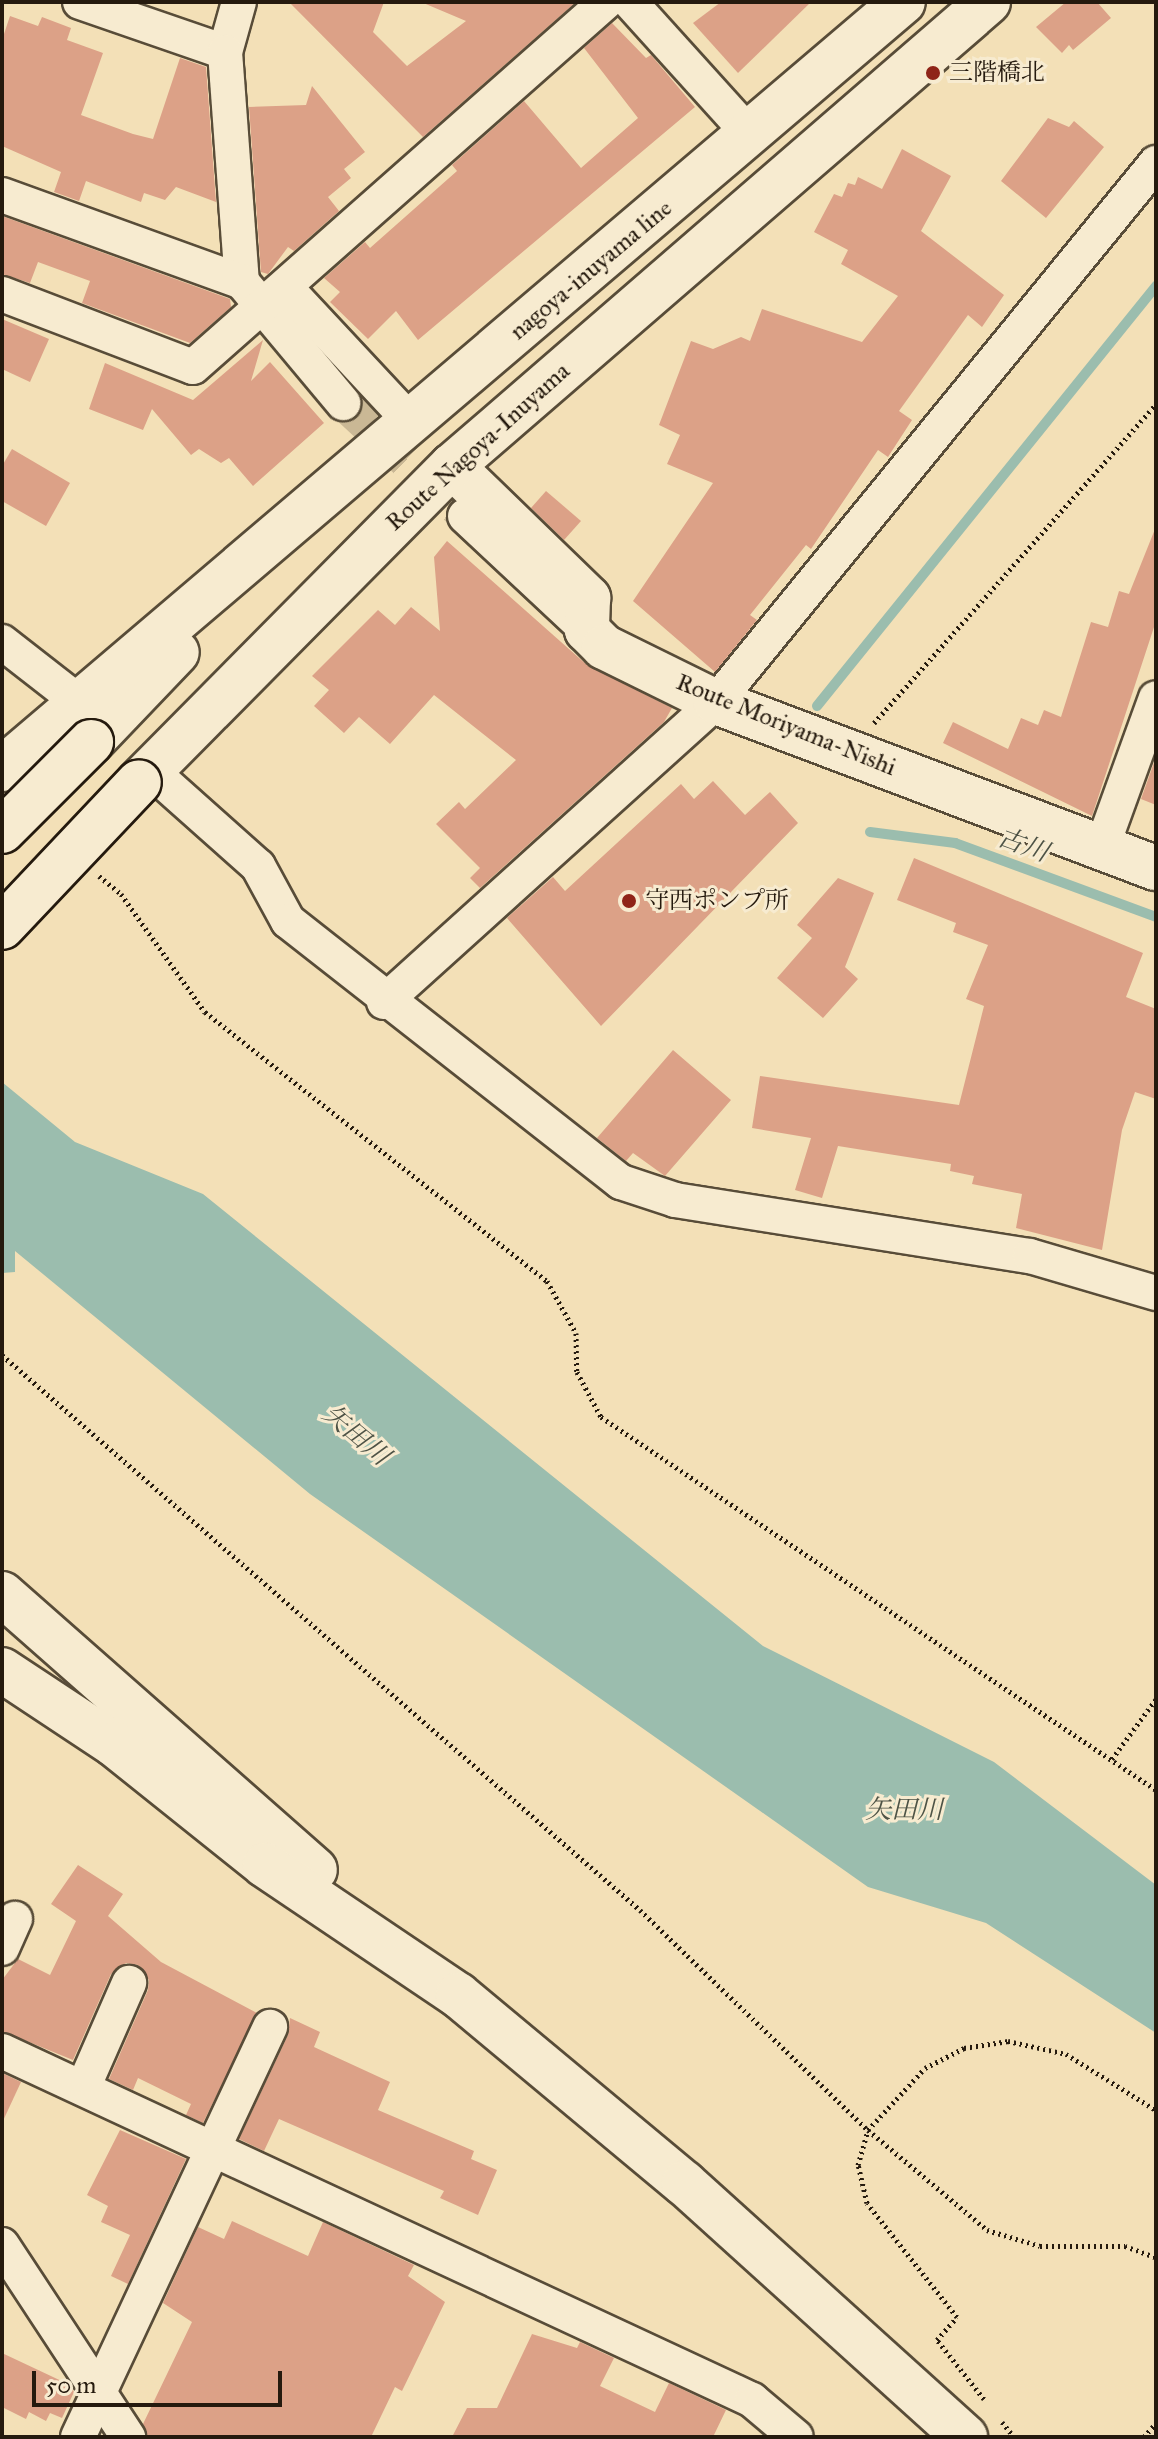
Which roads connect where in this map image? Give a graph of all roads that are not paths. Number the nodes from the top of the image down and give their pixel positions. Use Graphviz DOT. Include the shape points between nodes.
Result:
graph roads {
  1 [pos="80,2"];
  2 [pos="239,2"];
  3 [pos="606,2"];
  4 [pos="630,2"];
  5 [pos="903,2"];
  6 [pos="988,2"];
  7 [pos="225,52"];
  8 [pos="751,136"];
  9 [pos="1156,163"];
  10 [pos="2,195"];
  11 [pos="242,282"];
  12 [pos="2,294"];
  13 [pos="275,300"];
  14 [pos="343,403"];
  15 [pos="411,422"];
  16 [pos="452,466"];
  17 [pos="465,516"];
  18 [pos="587,630"];
  19 [pos="2,642"];
  20 [pos="1156,698"];
  21 [pos="716,702"];
  22 [pos="77,721"];
  23 [pos="2,769"];
  24 [pos="144,775"];
  25 [pos="2,831"];
  26 [pos="1102,847"];
  27 [pos="1156,868"];
  28 [pos="2,927"];
  29 [pos="384,1002"];
  30 [pos="1156,1293"];
  31 [pos="2,1594"];
  32 [pos="2,1670"];
  33 [pos="129,1983"];
  34 [pos="458,1995"];
  35 [pos="270,2027"];
  36 [pos="2,2051"];
  37 [pos="83,2088"];
  38 [pos="213,2149"];
  39 [pos="2,2245"];
  40 [pos="98,2392"];
  41 [pos="78,2437"];
  42 [pos="128,2437"];
  43 [pos="796,2437"];
  44 [pos="965,2437"];
  1 -- 7 [label="street"];
  2 -- 7 [label="street"];
  3 -- 13 [label="street"];
  4 -- 8 [label="street"];
  5 -- 8 [label="main road, nagoya-inuyama line"];
  6 -- 16 [label="main road, Route Nagoya-Inuyama"];
  7 -- 11 [label="street"];
  8 -- 15 [label="main road, nagoya-inuyama line"];
  9 -- 21 [label="street"];
  10 -- 11 [label="street"];
  11 -- 13 [label="street"];
  12 -- 13 [label="street" via="193,367"];
  13 -- 14 [label="street"];
  13 -- 15 [label="street"];
  15 -- 22 [label="main road, nagoya-inuyama line" via="277,533 276,548"];
  16 -- 18 [label="main road" via="588,598"];
  16 -- 24 [label="main road, Route Nagoya-Inuyama"];
  17 -- 18 [label="street"];
  18 -- 21 [label="main road, Route Moriyama-Nishi" via="604,647"];
  19 -- 22 [label="street"];
  20 -- 26 [label="street"];
  21 -- 26 [label="main road, Route Moriyama-Nishi"];
  21 -- 29 [label="street"];
  22 -- 23 [label="main road"];
  22 -- 25 [label="main road, bridge"];
  24 -- 28 [label="main road, Route Nagoya-Inuyama, bridge"];
  24 -- 29 [label="street" via="258,866 288,921"];
  26 -- 27 [label="main road, Route Moriyama-Nishi"];
  29 -- 30 [label="street" via="621,1182 675,1200 1030,1256"];
  31 -- 34 [label="main road"];
  32 -- 34 [label="main road" via="114,1744 265,1865"];
  33 -- 37 [label="street"];
  34 -- 44 [label="main road" via="684,2183"];
  35 -- 38 [label="street"];
  36 -- 37 [label="street"];
  37 -- 38 [label="street"];
  38 -- 40 [label="street"];
  38 -- 43 [label="street" via="752,2400"];
  39 -- 40 [label="street"];
  40 -- 41 [label="street"];
  40 -- 42 [label="street"];
}
